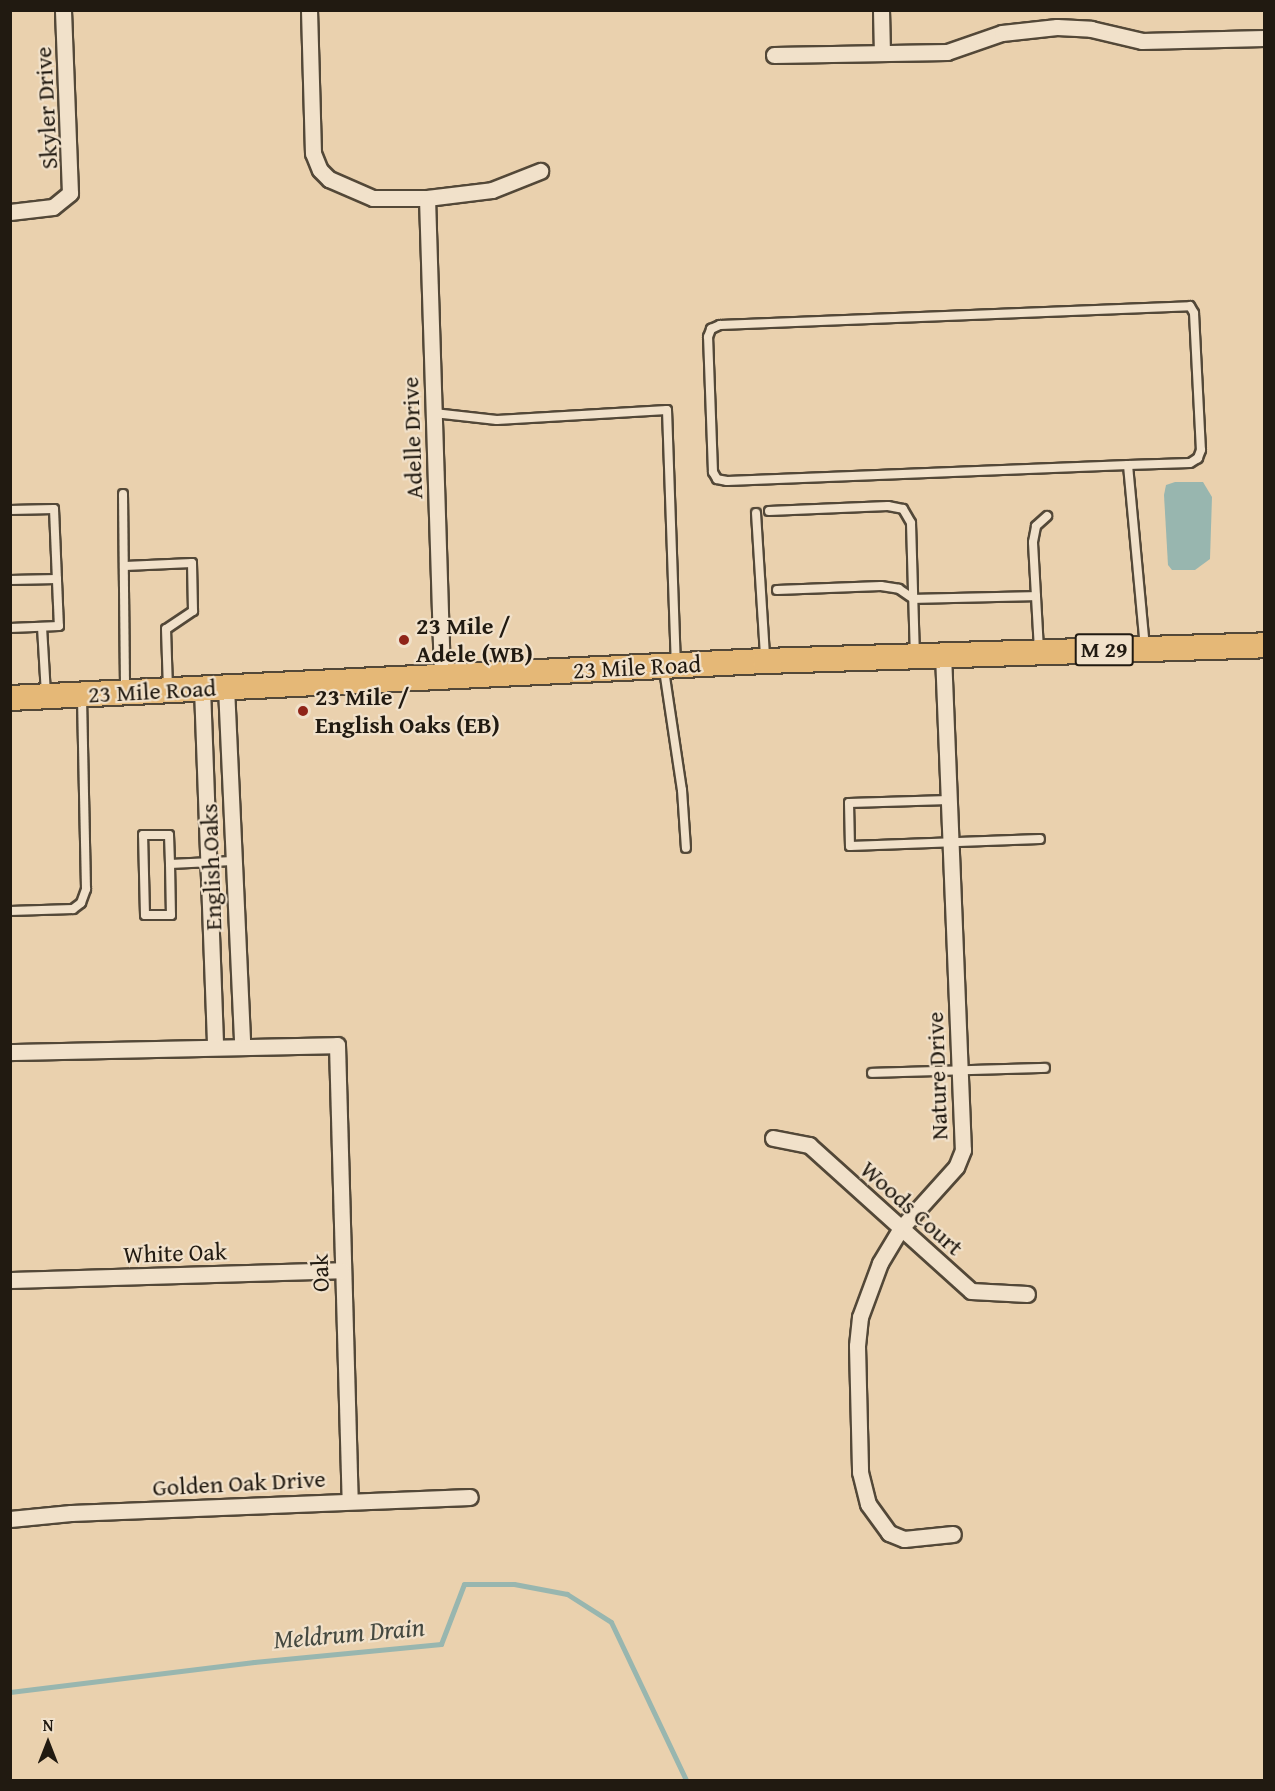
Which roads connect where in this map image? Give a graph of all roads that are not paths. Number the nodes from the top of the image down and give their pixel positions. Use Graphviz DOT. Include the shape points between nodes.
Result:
graph roads {
  1 [pos="63,10"];
  2 [pos="309,10"];
  3 [pos="881,10"];
  4 [pos="1264,38"];
  5 [pos="882,53"];
  6 [pos="774,55"];
  7 [pos="540,171"];
  8 [pos="427,198"];
  9 [pos="10,212"];
  10 [pos="434,413"];
  11 [pos="1128,465"];
  12 [pos="123,494"];
  13 [pos="10,510"];
  14 [pos="769,511"];
  15 [pos="756,513"];
  16 [pos="1047,516"];
  17 [pos="125,566"];
  18 [pos="57,579"];
  19 [pos="10,580"];
  20 [pos="777,590"];
  21 [pos="1036,596"];
  22 [pos="914,599"];
  23 [pos="42,627"];
  24 [pos="10,628"];
  25 [pos="1264,645"];
  26 [pos="1145,648"];
  27 [pos="1039,652"];
  28 [pos="943,654"];
  29 [pos="915,655"];
  30 [pos="765,661"];
  31 [pos="670,665"];
  32 [pos="442,676"];
  33 [pos="226,687"];
  34 [pos="202,688"];
  35 [pos="168,690"];
  36 [pos="125,692"];
  37 [pos="82,695"];
  38 [pos="46,696"];
  39 [pos="10,698"];
  40 [pos="950,800"];
  41 [pos="1040,839"];
  42 [pos="950,843"];
  43 [pos="686,848"];
  44 [pos="233,861"];
  45 [pos="208,863"];
  46 [pos="170,864"];
  47 [pos="10,911"];
  48 [pos="215,1046"];
  49 [pos="242,1046"];
  50 [pos="10,1052"];
  51 [pos="1045,1068"];
  52 [pos="961,1070"];
  53 [pos="872,1073"];
  54 [pos="773,1138"];
  55 [pos="901,1228"];
  56 [pos="342,1270"];
  57 [pos="10,1280"];
  58 [pos="1027,1294"];
  59 [pos="470,1497"];
  60 [pos="350,1500"];
  61 [pos="10,1519"];
  62 [pos="953,1534"];
  1 -- 9 [label="street, Skyler Drive" via="72,183 64,202 40,211"];
  2 -- 8 [label="street" via="313,153 320,170 342,187 373,198"];
  3 -- 5 [label="street"];
  4 -- 5 [label="street" via="1142,41 1091,29 1057,27 1002,33 960,50"];
  5 -- 6 [label="street"];
  7 -- 8 [label="street" via="492,190"];
  8 -- 10 [label="street, Adelle Drive"];
  10 -- 31 [label="lane" via="497,420 667,410"];
  10 -- 32 [label="street, Adelle Drive"];
  11 -- 11 [label="lane" via="1190,463 1198,458 1201,450 1194,313 1190,306 720,325 711,329 708,337 713,472 717,479"];
  11 -- 26 [label="lane"];
  12 -- 17 [label="lane"];
  13 -- 18 [label="lane" via="54,509"];
  14 -- 22 [label="lane" via="888,506 903,509 911,522"];
  15 -- 30 [label="lane"];
  16 -- 21 [label="lane" via="1036,526 1033,542"];
  17 -- 35 [label="lane" via="192,563 194,611 166,629"];
  17 -- 36 [label="lane"];
  18 -- 19 [label="lane"];
  18 -- 23 [label="lane" via="59,626"];
  20 -- 22 [label="lane" via="881,586 898,589"];
  21 -- 22 [label="lane"];
  21 -- 27 [label="lane"];
  22 -- 29 [label="lane"];
  23 -- 24 [label="lane"];
  23 -- 38 [label="lane"];
  25 -- 26 [label="main road, 23 Mile Road / M 29"];
  26 -- 27 [label="main road, 23 Mile Road / M 29"];
  27 -- 28 [label="main road, 23 Mile Road / M 29"];
  28 -- 29 [label="main road, 23 Mile Road / M 29"];
  28 -- 40 [label="street, Nature Drive"];
  29 -- 30 [label="main road, 23 Mile Road / M 29"];
  30 -- 31 [label="main road, 23 Mile Road / M 29"];
  31 -- 32 [label="main road, 23 Mile Road / M 29"];
  31 -- 43 [label="lane"];
  32 -- 33 [label="main road, 23 Mile Road / M 29"];
  33 -- 34 [label="main road, 23 Mile Road / M 29"];
  33 -- 44 [label="street, English Oaks"];
  34 -- 35 [label="main road, 23 Mile Road / M 29"];
  34 -- 45 [label="street, English Oaks"];
  35 -- 36 [label="main road, 23 Mile Road / M 29"];
  36 -- 37 [label="main road, 23 Mile Road / M 29"];
  37 -- 38 [label="main road, 23 Mile Road / M 29"];
  37 -- 47 [label="lane" via="86,890 81,903 73,909"];
  38 -- 39 [label="main road, 23 Mile Road / M 29"];
  40 -- 42 [label="street, Nature Drive"];
  40 -- 42 [label="lane" via="849,803 850,846"];
  41 -- 42 [label="lane"];
  42 -- 52 [label="street, Nature Drive"];
  44 -- 45 [label="lane"];
  44 -- 49 [label="street, English Oaks"];
  45 -- 46 [label="lane"];
  45 -- 48 [label="street, English Oaks"];
  46 -- 46 [label="lane" via="171,915 145,915 143,835 169,835"];
  48 -- 49 [label="street"];
  48 -- 50 [label="street"];
  49 -- 56 [label="street, Oak" via="337,1045"];
  51 -- 52 [label="lane"];
  52 -- 53 [label="lane"];
  52 -- 55 [label="street, Nature Drive" via="964,1136 960,1158"];
  54 -- 55 [label="street, Woods Court" via="809,1145"];
  55 -- 58 [label="street, Woods Court" via="971,1291"];
  55 -- 62 [label="street, Nature Drive" via="880,1263 860,1317 856,1346 860,1472 868,1504 889,1533 904,1539"];
  56 -- 57 [label="street, White Oak"];
  56 -- 60 [label="street, Oak"];
  59 -- 60 [label="street, Golden Oak Drive"];
  60 -- 61 [label="street, Golden Oak Drive"];
}
